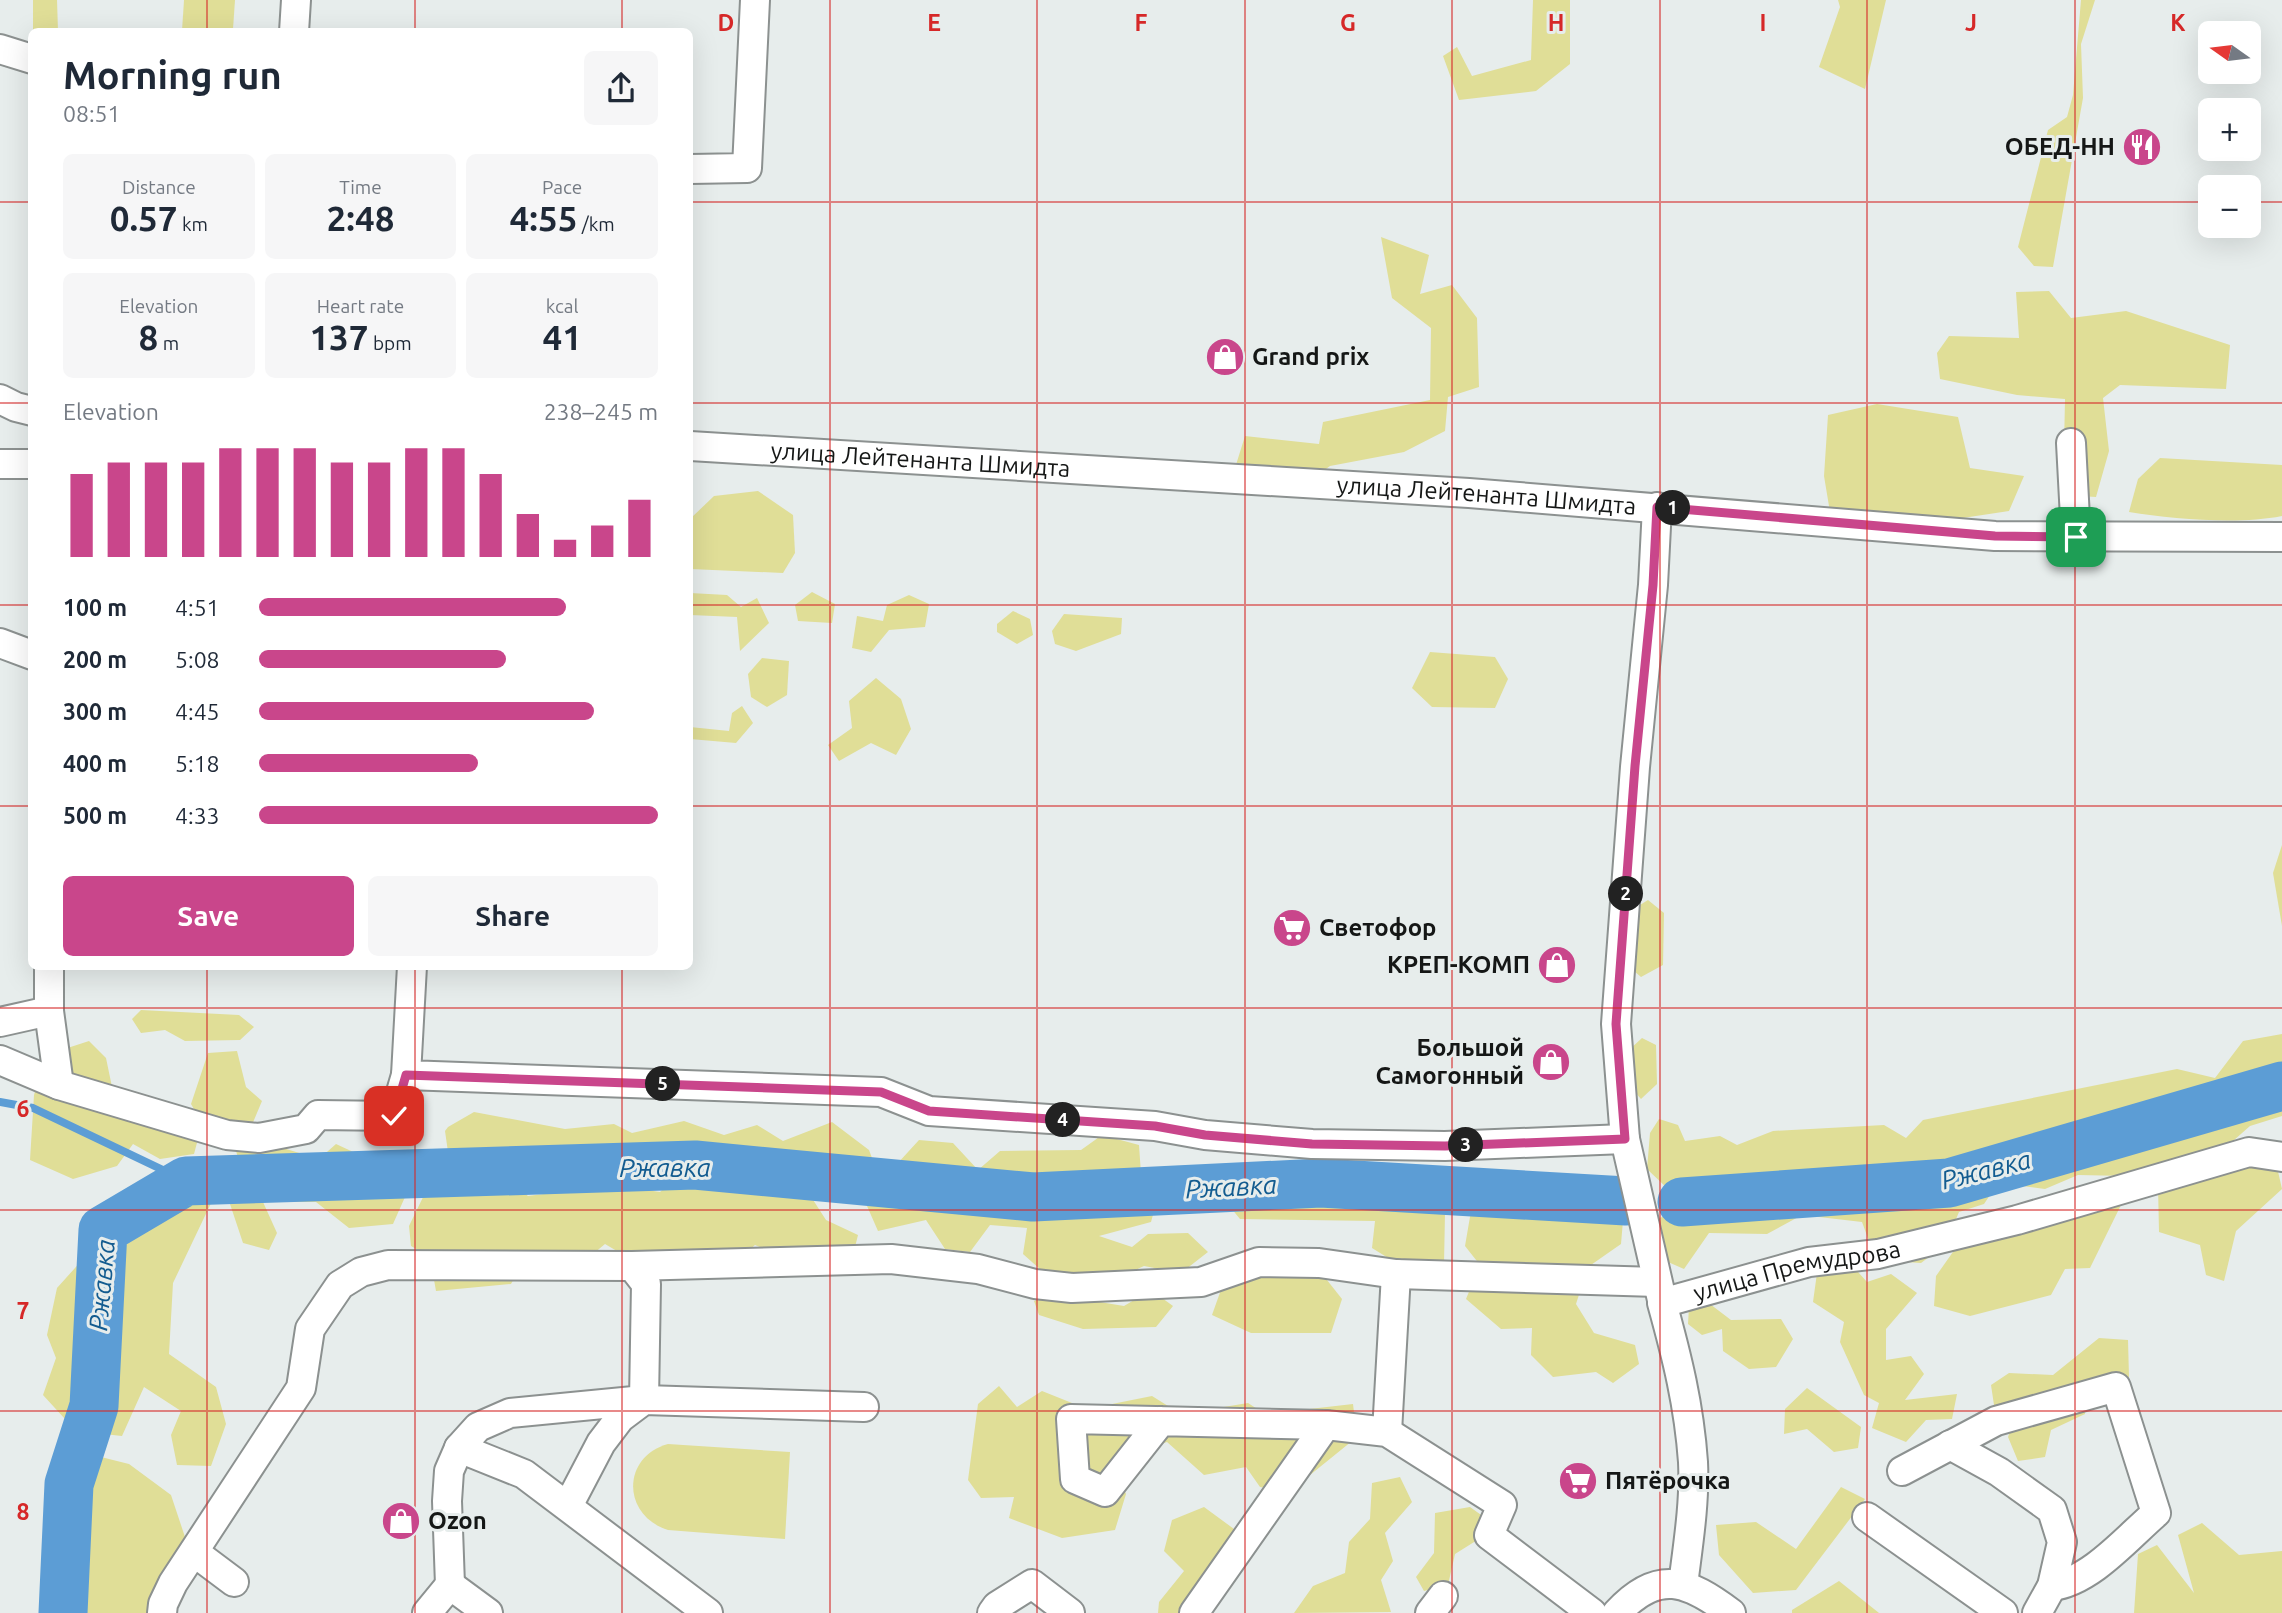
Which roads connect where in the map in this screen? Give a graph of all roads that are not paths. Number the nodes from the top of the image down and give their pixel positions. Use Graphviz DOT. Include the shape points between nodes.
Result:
graph roads {
  1 [pos="296,0"];
  2 [pos="755,0"];
  3 [pos="294,28"];
  4 [pos="0,48"];
  5 [pos="28,58"];
  6 [pos="693,169"];
  7 [pos="0,399"];
  8 [pos="28,410"];
  9 [pos="2071,443"];
  10 [pos="693,446"];
  11 [pos="0,464"];
  12 [pos="28,464"];
  13 [pos="1657,507"];
  14 [pos="2076,537"];
  15 [pos="2282,537"];
  16 [pos="0,643"];
  17 [pos="28,654"];
  18 [pos="49,970"];
  19 [pos="412,970"];
  20 [pos="49,1011"];
  21 [pos="0,1022"];
  22 [pos="0,1060"];
  23 [pos="406,1075"];
  24 [pos="59,1084"];
  25 [pos="1625,1139"];
  26 [pos="2282,1157"];
  27 [pos="632,1266"];
  28 [pos="1396,1274"];
  29 [pos="1660,1293"];
  30 [pos="644,1400"];
  31 [pos="864,1407"];
  32 [pos="1161,1421"];
  33 [pos="1326,1425"];
  34 [pos="1387,1432"];
  35 [pos="1950,1445"];
  36 [pos="459,1448"];
  37 [pos="1902,1471"];
  38 [pos="568,1506"];
  39 [pos="1867,1517"];
  40 [pos="194,1552"];
  41 [pos="234,1582"];
  42 [pos="450,1585"];
  43 [pos="1683,1585"];
  44 [pos="2047,1604"];
  45 [pos="162,1613"];
  46 [pos="427,1613"];
  47 [pos="488,1613"];
  48 [pos="708,1613"];
  49 [pos="992,1613"];
  50 [pos="1069,1613"];
  51 [pos="1194,1613"];
  52 [pos="1592,1613"];
  53 [pos="1618,1613"];
  54 [pos="1731,1613"];
  55 [pos="2003,1613"];
  1 -- 3 [label="street"];
  2 -- 6 [label="street" via="747,168"];
  4 -- 5 [label="street"];
  7 -- 8 [label="street"];
  9 -- 14 [label="street"];
  10 -- 13 [label="street, улица Лейтенанта Шмидта"];
  11 -- 12 [label="street"];
  13 -- 14 [label="street, улица Лейтенанта Шмидта" via="1995,536"];
  13 -- 25 [label="street" via="1616,1024"];
  14 -- 15 [label="street, улица Лейтенанта Шмидта"];
  16 -- 17 [label="street"];
  18 -- 20 [label="street"];
  19 -- 23 [label="street"];
  20 -- 21 [label="street"];
  20 -- 24 [label="street"];
  22 -- 24 [label="street"];
  23 -- 24 [label="street" via="394,1116 318,1115 306,1129 259,1138 227,1135"];
  23 -- 25 [label="street" via="881,1092 929,1111 1155,1126 1312,1144 1445,1146"];
  25 -- 29 [label="street"];
  26 -- 29 [label="street, улица Премудрова" via="2249,1152 2017,1220 1878,1254 1810,1262"];
  27 -- 28 [label="street" via="891,1259 978,1269 1072,1288 1201,1282 1259,1262 1319,1263"];
  27 -- 30 [label="street" via="646,1284"];
  27 -- 40 [label="street" via="388,1265 361,1272 340,1285 310,1329 301,1388"];
  28 -- 29 [label="street"];
  28 -- 34 [label="street"];
  29 -- 43 [label="street, улица Премудрова" via="1683,1381 1693,1464"];
  30 -- 31 [label="street"];
  30 -- 36 [label="street" via="510,1413 478,1427"];
  30 -- 38 [label="street" via="620,1418 601,1443"];
  32 -- 33 [label="street"];
  33 -- 34 [label="street"];
  33 -- 51 [label="street"];
  34 -- 52 [label="street" via="1502,1505 1489,1535"];
  35 -- 37 [label="street"];
  35 -- 44 [label="street" via="1999,1472 2052,1510 2062,1542"];
  35 -- 44 [label="street" via="1996,1421 2116,1387 2156,1513"];
  36 -- 38 [label="street" via="524,1474"];
  36 -- 42 [label="street" via="449,1471"];
  38 -- 48 [label="street"];
  39 -- 55 [label="street"];
  40 -- 41 [label="street"];
  40 -- 45 [label="street" via="173,1583"];
  42 -- 46 [label="street"];
  42 -- 47 [label="street"];
  43 -- 53 [label="street" via="1655,1586 1633,1595"];
  43 -- 54 [label="street"];
  49 -- 50 [label="street" via="1032,1584"];
}
